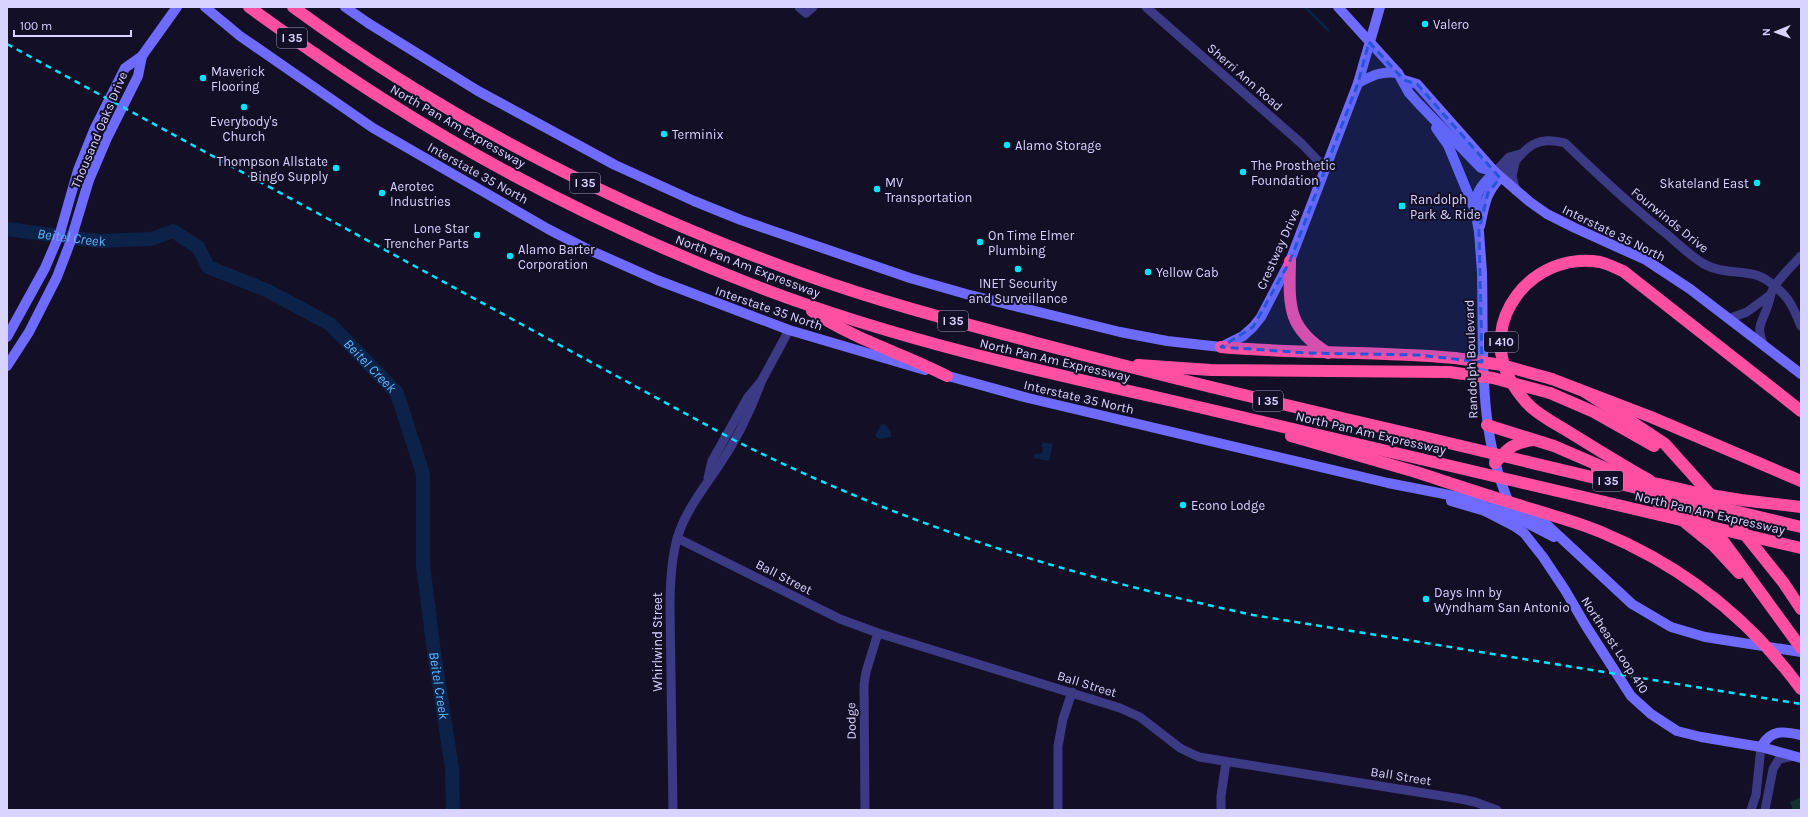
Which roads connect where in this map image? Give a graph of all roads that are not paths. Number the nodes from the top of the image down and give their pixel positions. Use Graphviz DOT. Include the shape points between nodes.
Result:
graph roads {
  1 [pos="177,7"];
  2 [pos="205,7"];
  3 [pos="218,7"];
  4 [pos="249,7"];
  5 [pos="293,7"];
  6 [pos="346,7"];
  7 [pos="1146,7"];
  8 [pos="1338,7"];
  9 [pos="1380,7"];
  10 [pos="223,21"];
  11 [pos="1369,42"];
  12 [pos="142,56"];
  13 [pos="1401,77"];
  14 [pos="1358,83"];
  15 [pos="1419,104"];
  16 [pos="1520,154"];
  17 [pos="1515,163"];
  18 [pos="1325,168"];
  19 [pos="1500,174"];
  20 [pos="1516,191"];
  21 [pos="1475,209"];
  22 [pos="1479,230"];
  23 [pos="1801,256"];
  24 [pos="1290,261"];
  25 [pos="1774,286"];
  26 [pos="1770,295"];
  27 [pos="800,302"];
  28 [pos="1728,318"];
  29 [pos="1801,326"];
  30 [pos="789,330"];
  31 [pos="7,337"];
  32 [pos="1764,346"];
  33 [pos="1221,347"];
  34 [pos="1329,353"];
  35 [pos="1121,365"];
  36 [pos="7,366"];
  37 [pos="1801,374"];
  38 [pos="947,376"];
  39 [pos="1585,392"];
  40 [pos="1179,402"];
  41 [pos="1798,409"];
  42 [pos="1487,425"];
  43 [pos="1415,435"];
  44 [pos="1532,440"];
  45 [pos="1495,462"];
  46 [pos="1697,480"];
  47 [pos="1801,481"];
  48 [pos="1388,483"];
  49 [pos="1510,507"];
  50 [pos="1801,507"];
  51 [pos="1485,511"];
  52 [pos="1801,526"];
  53 [pos="678,538"];
  54 [pos="1565,542"];
  55 [pos="1801,548"];
  56 [pos="1801,610"];
  57 [pos="1774,611"];
  58 [pos="878,633"];
  59 [pos="1801,648"];
  60 [pos="1801,652"];
  61 [pos="1801,689"];
  62 [pos="1072,692"];
  63 [pos="1801,735"];
  64 [pos="1761,747"];
  65 [pos="1798,757"];
  66 [pos="1226,762"];
  67 [pos="673,810"];
  68 [pos="865,810"];
  69 [pos="1058,810"];
  70 [pos="1221,810"];
  71 [pos="1497,810"];
  72 [pos="1751,810"];
  73 [pos="1765,810"];
  1 -- 12 [label="main road, Thousand Oaks Drive"];
  2 -- 10 [label="main road, Interstate 35 North"];
  3 -- 10 [label="main road"];
  4 -- 27 [label="highway, North Pan Am Expressway / I 35" via="393,105 514,176 652,243"];
  5 -- 35 [label="highway, North Pan Am Expressway / I 35" via="374,64 487,132 561,172 709,238 803,274 902,307"];
  6 -- 33 [label="main road" via="478,91 654,184 734,217 910,278 966,294 1112,330 1167,341"];
  7 -- 18 [label="street, Sherri Ann Road" via="1302,144"];
  8 -- 11 [label="main road"];
  9 -- 11 [label="main road, Crestway Drive"];
  10 -- 30 [label="main road, Interstate 35 North" via="373,128 548,229 657,280"];
  11 -- 13 [label="main road"];
  11 -- 14 [label="main road, Crestway Drive"];
  12 -- 31 [label="main road, Thousand Oaks Drive" via="126,68 94,130 78,170 60,233 45,268"];
  12 -- 36 [label="main road, Thousand Oaks Drive" via="138,76 89,180 57,278 29,332"];
  13 -- 14 [label="main road" via="1386,72"];
  13 -- 15 [label="main road" via="1409,93"];
  13 -- 19 [label="main road" via="1417,84"];
  14 -- 18 [label="main road, Crestway Drive"];
  15 -- 19 [label="main road" via="1481,168"];
  15 -- 21 [label="main road" via="1448,145"];
  16 -- 17 [label="street, Fourwinds Drive"];
  16 -- 19 [label="street, Fourwinds Drive" via="1509,157"];
  16 -- 25 [label="street, Fourwinds Drive" via="1533,144 1543,141 1565,143 1629,205 1703,264 1722,272 1760,276"];
  17 -- 19 [label="street, Fourwinds Drive"];
  17 -- 20 [label="street" via="1512,176"];
  18 -- 24 [label="main road, Crestway Drive"];
  19 -- 20 [label="main road, Interstate 35 North"];
  19 -- 21 [label="main road, Randolph Boulevard" via="1481,187 1477,194"];
  19 -- 22 [label="main road, Randolph Boulevard" via="1488,193"];
  20 -- 28 [label="main road, Interstate 35 North" via="1547,214 1646,260"];
  21 -- 22 [label="main road, Randolph Boulevard"];
  22 -- 42 [label="main road, Randolph Boulevard" via="1483,388"];
  23 -- 25 [label="street"];
  24 -- 33 [label="main road, Crestway Drive" via="1261,317 1253,327 1243,336"];
  24 -- 34 [label="highway" via="1292,314 1306,336"];
  25 -- 26 [label="street"];
  25 -- 29 [label="street, Fourwinds Drive" via="1792,304"];
  26 -- 28 [label="street" via="1746,312"];
  26 -- 32 [label="street" via="1760,323 1760,337"];
  27 -- 38 [label="highway" via="834,326"];
  27 -- 40 [label="highway, North Pan Am Expressway / I 35" via="892,332 989,359"];
  28 -- 32 [label="main road, Interstate 35 North"];
  30 -- 38 [label="main road, Interstate 35 North"];
  30 -- 53 [label="street, Whirlwind Street" via="762,380 754,402 683,524"];
  32 -- 37 [label="main road, Interstate 35 North"];
  33 -- 34 [label="highway"];
  34 -- 39 [label="highway, bridge" via="1418,355 1502,365 1552,378"];
  35 -- 43 [label="highway, North Pan Am Expressway / I 35"];
  35 -- 46 [label="highway, bridge" via="1225,370 1449,372 1494,378 1550,393 1616,423 1671,457"];
  38 -- 48 [label="main road, Interstate 35 North" via="1028,398"];
  39 -- 46 [label="highway" via="1665,444"];
  39 -- 47 [label="highway"];
  40 -- 55 [label="highway, North Pan Am Expressway / I 35, bridge"];
  40 -- 61 [label="highway, bridge" via="1416,472 1590,528 1655,558 1701,586 1738,618 1783,664"];
  41 -- 57 [label="highway, I 410" via="1642,285 1602,262 1562,263 1542,272 1520,291 1512,302 1504,322 1501,344 1504,367 1531,407 1656,484 1718,534"];
  42 -- 44 [label="highway"];
  42 -- 45 [label="main road, Randolph Boulevard"];
  43 -- 50 [label="highway, bridge" via="1735,500"];
  43 -- 52 [label="highway, North Pan Am Expressway / I 35, bridge"];
  44 -- 45 [label="highway" via="1514,444"];
  44 -- 57 [label="highway" via="1574,453 1616,473 1680,518 1713,545"];
  45 -- 49 [label="main road, Randolph Boulevard" via="1499,481"];
  46 -- 56 [label="highway" via="1734,520 1783,582"];
  48 -- 49 [label="main road, Interstate 35 North"];
  48 -- 51 [label="main road, Interstate 35 North"];
  49 -- 54 [label="main road, Interstate 35 North" via="1541,521"];
  51 -- 54 [label="main road, Interstate 35 North" via="1500,512"];
  51 -- 64 [label="main road, Northeast Loop 410" via="1524,533 1565,590 1631,696 1651,714 1677,731"];
  53 -- 58 [label="street, Ball Street" via="840,619"];
  53 -- 67 [label="street, Whirlwind Street" via="670,581"];
  54 -- 60 [label="main road, Interstate 35 North" via="1632,604 1672,627 1705,637"];
  57 -- 59 [label="highway, I 410"];
  58 -- 62 [label="street, Ball Street"];
  58 -- 68 [label="street, Dodge" via="864,685"];
  62 -- 66 [label="street, Ball Street" via="1140,717 1191,754"];
  62 -- 69 [label="street" via="1058,746"];
  63 -- 64 [label="main road" via="1786,732 1774,734"];
  64 -- 65 [label="main road, Northeast Loop 410"];
  64 -- 72 [label="street" via="1756,795"];
  65 -- 73 [label="street" via="1779,759 1773,769"];
  66 -- 70 [label="street"];
  66 -- 71 [label="street, Ball Street" via="1461,799"];
}
